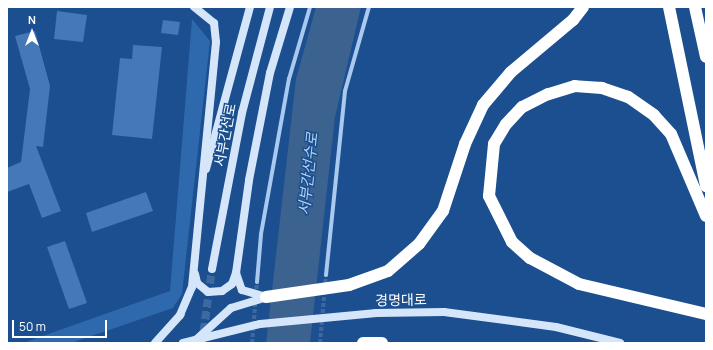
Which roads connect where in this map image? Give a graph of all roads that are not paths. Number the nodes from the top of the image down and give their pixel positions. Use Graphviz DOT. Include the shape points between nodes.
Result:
graph roads {
  1 [pos="194,7"];
  2 [pos="250,7"];
  3 [pos="270,7"];
  4 [pos="290,7"];
  5 [pos="310,7"];
  6 [pos="369,7"];
  7 [pos="583,7"];
  8 [pos="669,7"];
  9 [pos="695,7"];
  10 [pos="706,57"];
  11 [pos="201,183"];
  12 [pos="706,186"];
  13 [pos="706,216"];
  14 [pos="193,265"];
  15 [pos="212,269"];
  16 [pos="236,273"];
  17 [pos="326,275"];
  18 [pos="257,282"];
  19 [pos="266,297"];
  20 [pos="706,314"];
  21 [pos="196,339"];
  22 [pos="155,343"];
  23 [pos="183,343"];
  24 [pos="204,343"];
  25 [pos="363,343"];
  26 [pos="382,343"];
  27 [pos="620,343"];
  1 -- 11 [label="street" via="214,23 216,42"];
  2 -- 11 [label="street"];
  3 -- 15 [label="street, 서부간선로" via="242,113"];
  4 -- 16 [label="street" via="270,73 249,180"];
  5 -- 18 [label="street" via="289,79 261,234"];
  6 -- 17 [label="street" via="345,92"];
  7 -- 19 [label="highway" via="511,72 483,105 465,144 443,211 419,244 388,271 349,285"];
  8 -- 12 [label="highway"];
  9 -- 10 [label="highway"];
  11 -- 14 [label="street"];
  13 -- 20 [label="highway" via="671,134 654,114 628,97 602,88 575,86 548,94 522,107 506,124 494,144 489,196 512,242 530,258 579,284"];
  14 -- 16 [label="street" via="197,283 208,292 222,291 232,284"];
  14 -- 22 [label="street" via="189,301"];
  16 -- 19 [label="street" via="242,290"];
  19 -- 21 [label="street" via="231,308"];
  21 -- 23 [label="street, 경명대로"];
  21 -- 24 [label="street"];
  21 -- 27 [label="street, 경명대로" via="260,324 316,318 444,312 556,327"];
  25 -- 26 [label="highway"];
}
